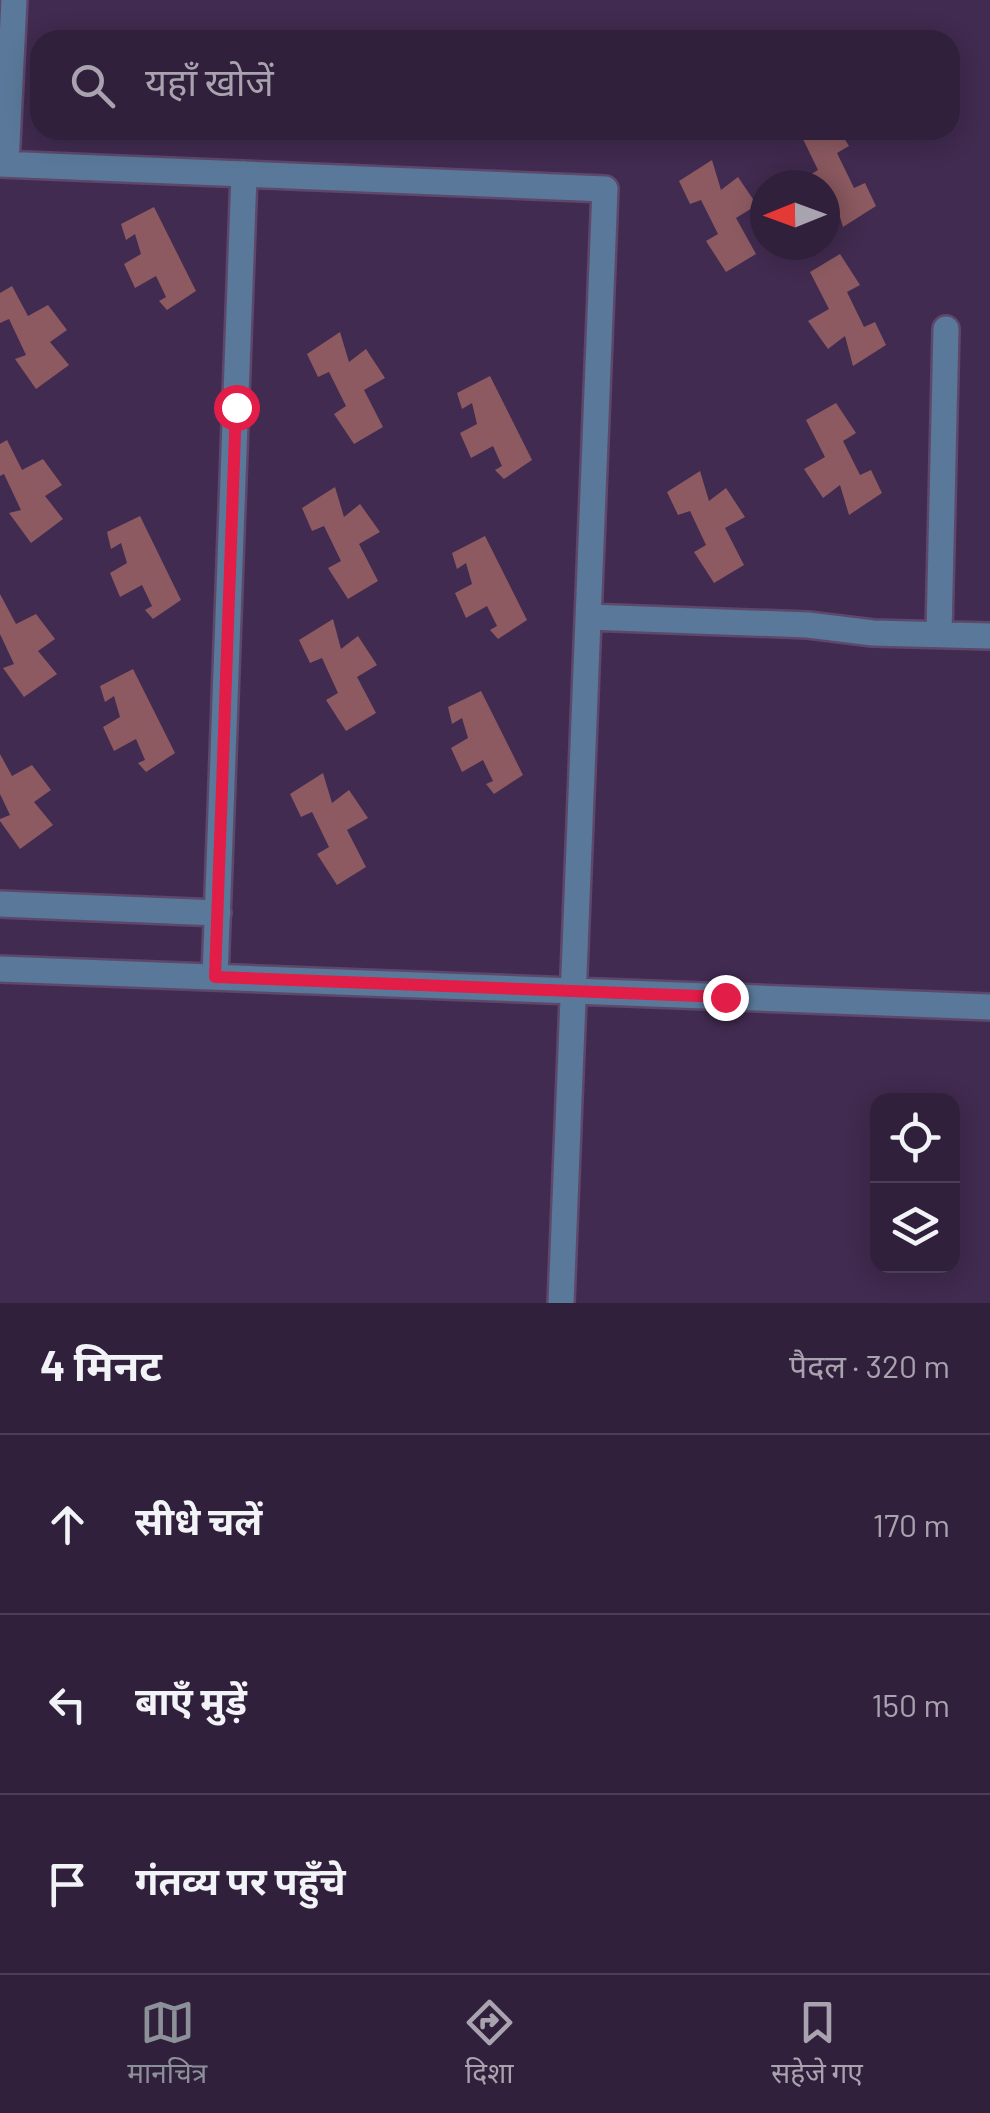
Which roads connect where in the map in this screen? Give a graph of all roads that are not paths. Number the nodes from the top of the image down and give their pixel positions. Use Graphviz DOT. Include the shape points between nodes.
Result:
graph roads {
  1 [pos="14,0"];
  2 [pos="3,164"];
  3 [pos="244,174"];
  4 [pos="946,329"];
  5 [pos="588,617"];
  6 [pos="938,633"];
  7 [pos="990,636"];
  8 [pos="0,904"];
  9 [pos="218,913"];
  10 [pos="0,969"];
  11 [pos="215,977"];
  12 [pos="573,991"];
  13 [pos="990,1008"];
  14 [pos="561,1303"];
  1 -- 2 [label="street"];
  2 -- 3 [label="street"];
  3 -- 5 [label="street" via="605,189"];
  3 -- 9 [label="street"];
  4 -- 6 [label="street"];
  5 -- 6 [label="street"];
  5 -- 12 [label="street"];
  6 -- 7 [label="street"];
  8 -- 9 [label="street"];
  9 -- 11 [label="street"];
  10 -- 11 [label="street"];
  11 -- 12 [label="street"];
  12 -- 13 [label="street"];
  12 -- 14 [label="street"];
}
